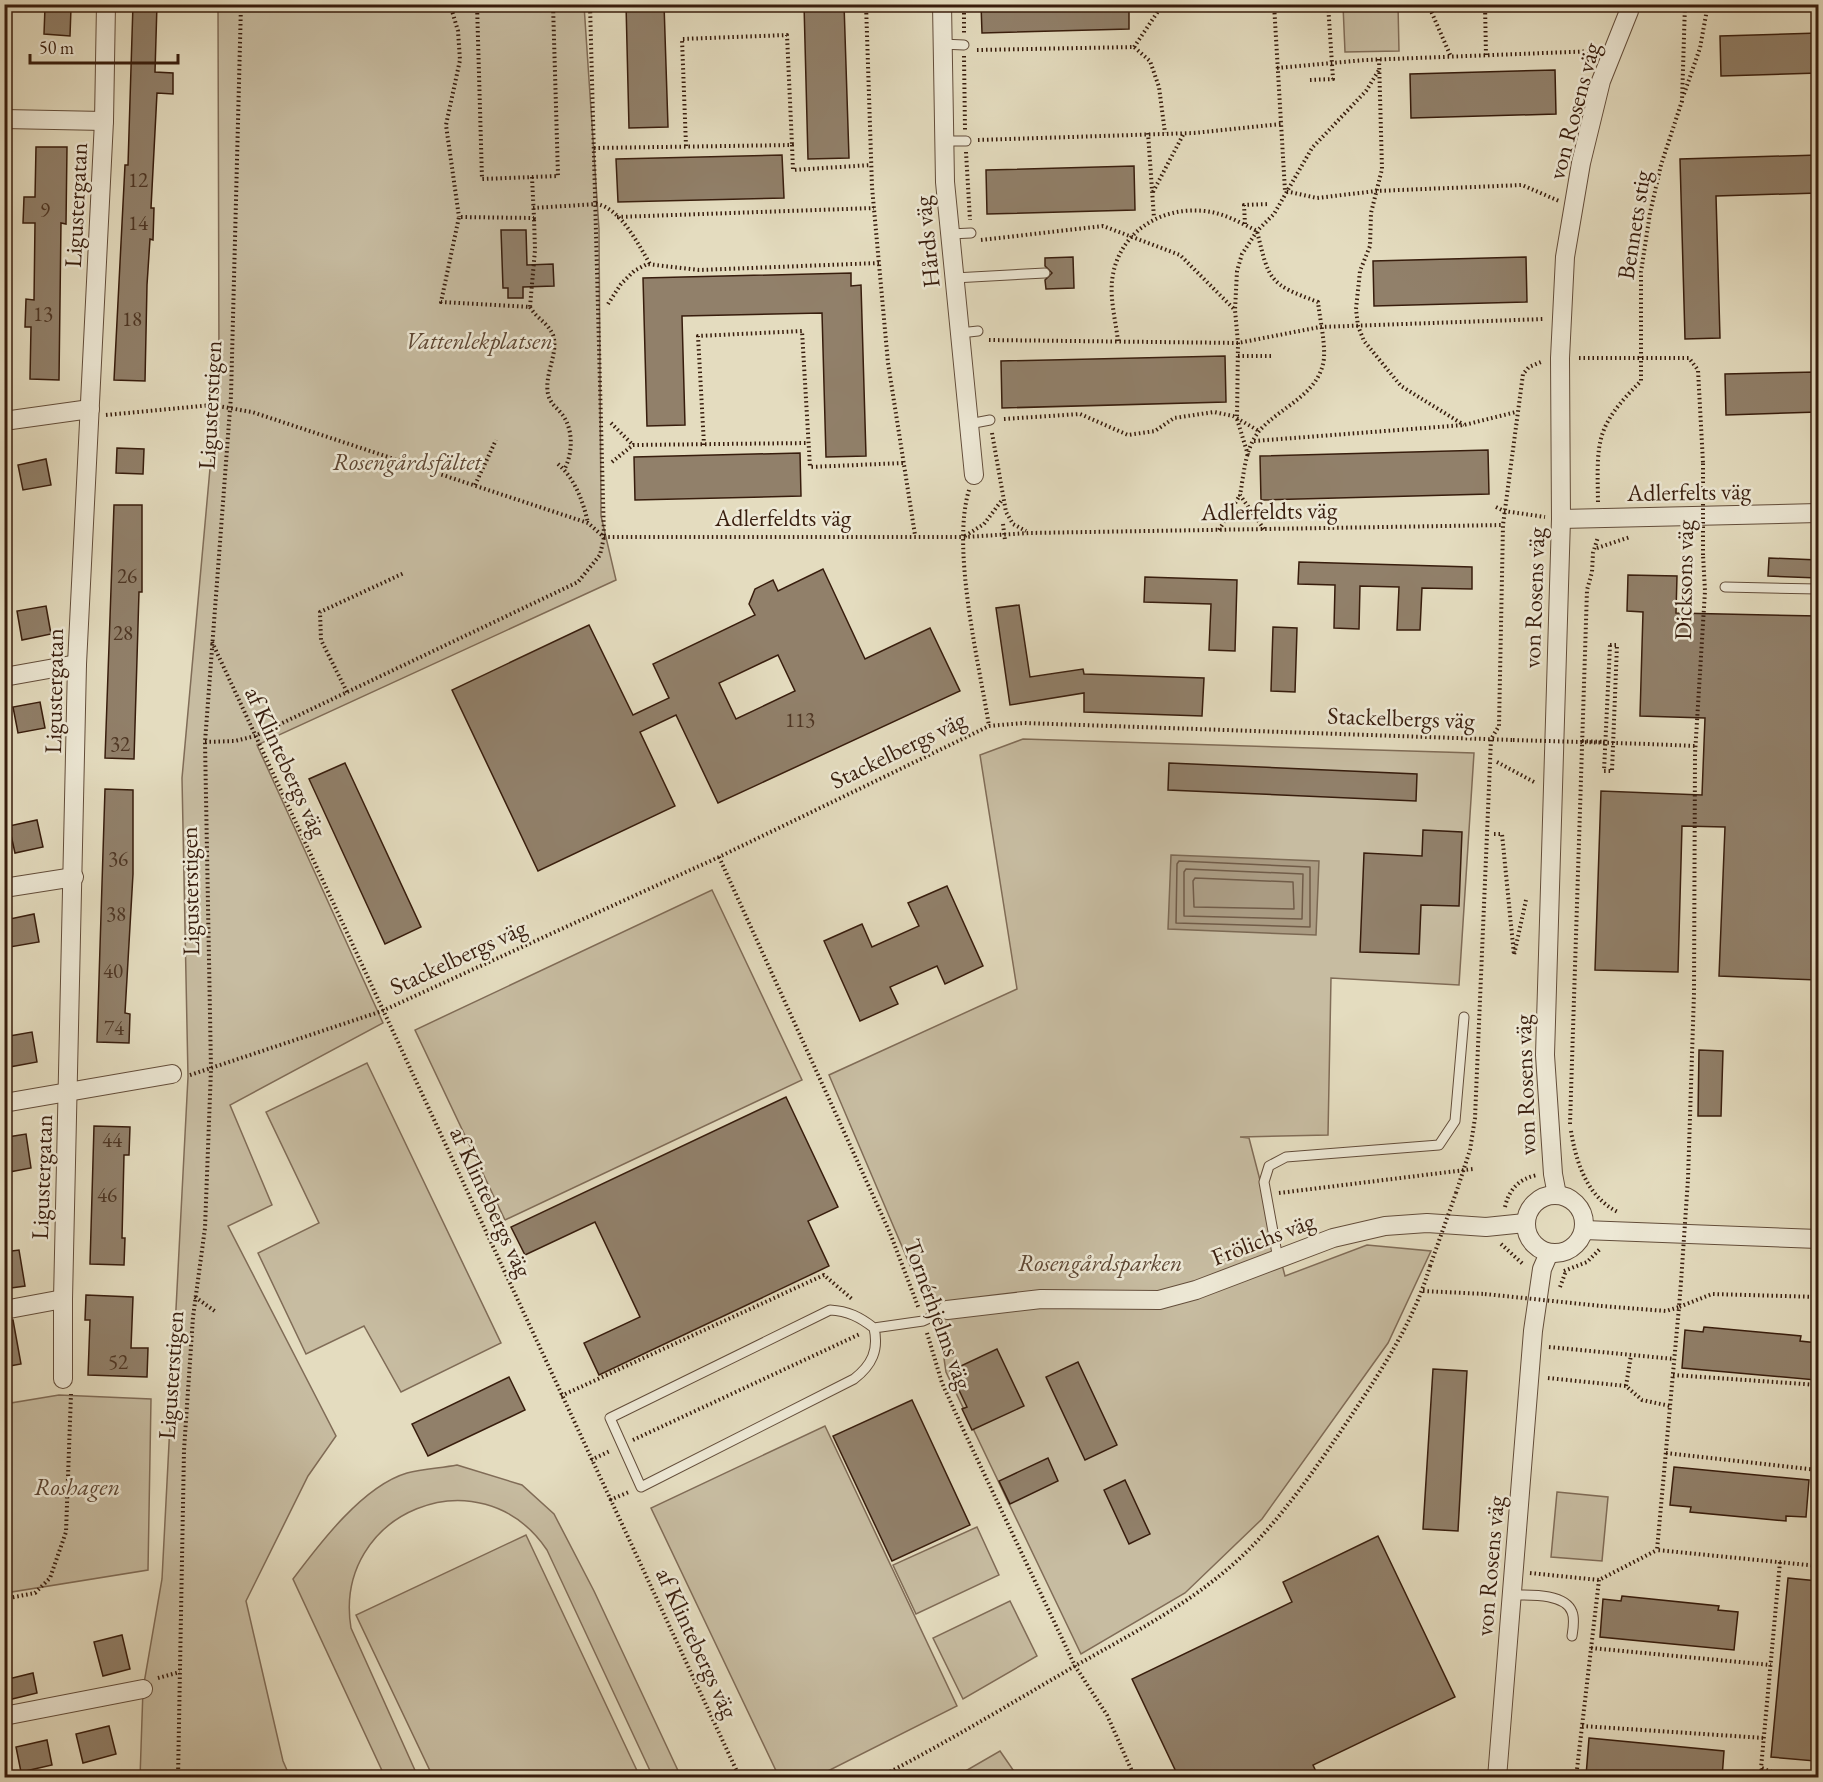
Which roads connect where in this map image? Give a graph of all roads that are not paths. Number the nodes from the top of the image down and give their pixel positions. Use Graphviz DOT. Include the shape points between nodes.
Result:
graph roads {
  1 [pos="106,4"];
  2 [pos="942,4"];
  3 [pos="1629,11"];
  4 [pos="942,44"];
  5 [pos="967,47"];
  6 [pos="4,119"];
  7 [pos="104,121"];
  8 [pos="943,141"];
  9 [pos="966,141"];
  10 [pos="950,234"];
  11 [pos="971,237"];
  12 [pos="1045,273"];
  13 [pos="954,278"];
  14 [pos="960,333"];
  15 [pos="979,336"];
  16 [pos="90,409"];
  17 [pos="990,420"];
  18 [pos="4,421"];
  19 [pos="969,424"];
  20 [pos="974,475"];
  21 [pos="1818,513"];
  22 [pos="1561,519"];
  23 [pos="1725,587"];
  24 [pos="1818,589"];
  25 [pos="77,664"];
  26 [pos="4,677"];
  27 [pos="74,877"];
  28 [pos="4,888"];
  29 [pos="1464,1017"];
  30 [pos="172,1074"];
  31 [pos="68,1091"];
  32 [pos="4,1103"];
  33 [pos="1557,1195"];
  34 [pos="1525,1222"];
  35 [pos="1584,1230"];
  36 [pos="1818,1239"];
  37 [pos="1278,1259"];
  38 [pos="1546,1261"];
  39 [pos="63,1299"];
  40 [pos="4,1310"];
  41 [pos="947,1310"];
  42 [pos="874,1328"];
  43 [pos="63,1379"];
  44 [pos="1512,1595"];
  45 [pos="1572,1636"];
  46 [pos="143,1689"];
  47 [pos="4,1716"];
  48 [pos="1497,1778"];
  1 -- 7 [label="street, Ligustergatan"];
  2 -- 4 [label="street, Hårds väg"];
  3 -- 22 [label="street, von Rosens väg" via="1601,81 1581,163 1565,257 1560,358"];
  4 -- 5 [label="lane"];
  4 -- 8 [label="street, Hårds väg"];
  6 -- 7 [label="street"];
  7 -- 16 [label="street, Ligustergatan"];
  8 -- 9 [label="lane"];
  8 -- 10 [label="street, Hårds väg"];
  10 -- 11 [label="lane"];
  10 -- 13 [label="street, Hårds väg"];
  12 -- 13 [label="lane"];
  13 -- 14 [label="street, Hårds väg"];
  14 -- 15 [label="lane"];
  14 -- 19 [label="street, Hårds väg"];
  16 -- 18 [label="street"];
  16 -- 25 [label="street, Ligustergatan"];
  17 -- 19 [label="lane"];
  19 -- 20 [label="street, Hårds väg"];
  21 -- 22 [label="street, Adlerfelts väg"];
  22 -- 33 [label="street, von Rosens väg" via="1545,1055"];
  23 -- 24 [label="lane"];
  25 -- 26 [label="street"];
  25 -- 27 [label="street, Ligustergatan"];
  27 -- 28 [label="street"];
  27 -- 31 [label="street, Ligustergatan"];
  29 -- 37 [label="lane" via="1455,1121 1439,1145 1286,1157 1269,1166 1264,1182"];
  30 -- 31 [label="street"];
  31 -- 32 [label="street"];
  31 -- 39 [label="street, Ligustergatan"];
  33 -- 34 [label="street" via="1539,1199"];
  33 -- 35 [label="street" via="1575,1203 1584,1220"];
  34 -- 37 [label="street, Frölichs väg" via="1486,1227 1427,1223 1385,1227 1333,1238"];
  34 -- 38 [label="street" via="1532,1242"];
  35 -- 36 [label="street"];
  35 -- 38 [label="street" via="1571,1249"];
  37 -- 41 [label="street, Frölichs väg" via="1159,1300 1041,1299"];
  38 -- 44 [label="street, von Rosens väg" via="1533,1331"];
  39 -- 40 [label="street"];
  39 -- 43 [label="street, Ligustergatan"];
  41 -- 42 [label="lane" via="923,1321"];
  42 -- 42 [label="lane" via="877,1342 873,1357 866,1370 854,1379 641,1487 610,1418 830,1310 860,1317"];
  44 -- 45 [label="lane" via="1558,1599 1567,1605 1572,1612"];
  44 -- 48 [label="street, von Rosens väg"];
  46 -- 47 [label="street"];
}
